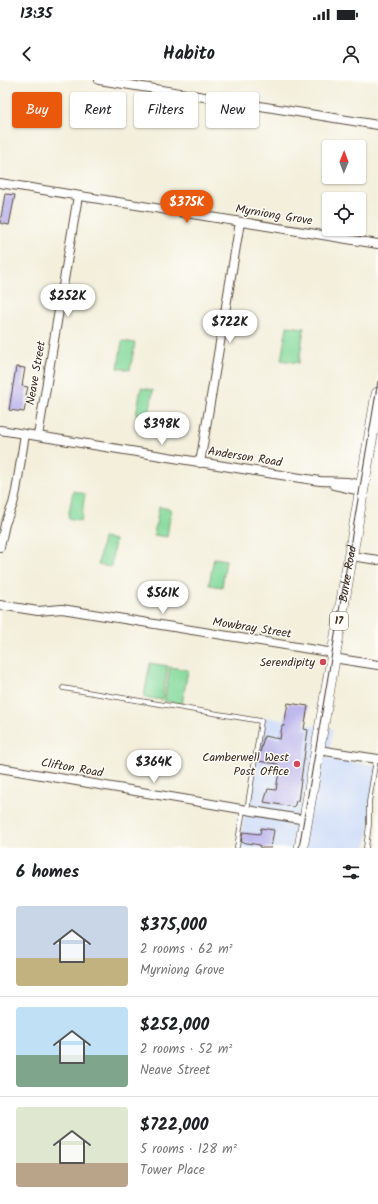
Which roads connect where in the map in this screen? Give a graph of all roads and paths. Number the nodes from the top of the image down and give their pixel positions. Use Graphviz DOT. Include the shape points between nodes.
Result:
graph roads {
  1 [pos="98,80"];
  2 [pos="378,125"];
  3 [pos="0,183"];
  4 [pos="78,196"];
  5 [pos="240,222"];
  6 [pos="378,244"];
  7 [pos="378,394"];
  8 [pos="376,417"];
  9 [pos="0,430"];
  10 [pos="25,434"];
  11 [pos="38,436"];
  12 [pos="200,462"];
  13 [pos="362,488"];
  14 [pos="0,547"];
  15 [pos="351,556"];
  16 [pos="378,560"];
  17 [pos="0,605"];
  18 [pos="334,656"];
  19 [pos="378,665"];
  20 [pos="63,688"];
  21 [pos="318,750"];
  22 [pos="377,759"];
  23 [pos="0,768"];
  24 [pos="245,810"];
  25 [pos="306,820"];
  26 [pos="237,847"];
  27 [pos="301,848"];
  28 [pos="366,848"];
  1 -- 2 [label="street"];
  3 -- 4 [label="street, Myrniong Grove"];
  4 -- 5 [label="street, Myrniong Grove"];
  4 -- 11 [label="street, Neave Street"];
  5 -- 6 [label="street, Myrniong Grove"];
  5 -- 12 [label="street"];
  7 -- 8 [label="main road, Burke Road / 17"];
  8 -- 13 [label="main road, Burke Road / 17"];
  9 -- 10 [label="street, Anderson Road"];
  10 -- 11 [label="street, Anderson Road"];
  10 -- 14 [label="street" via="16,491"];
  11 -- 12 [label="street, Anderson Road"];
  12 -- 13 [label="street, Anderson Road"];
  13 -- 15 [label="main road, Burke Road / 17"];
  15 -- 16 [label="street"];
  15 -- 18 [label="main road, Burke Road / 17"];
  17 -- 18 [label="street, Mowbray Street" via="38,611 62,609"];
  18 -- 19 [label="street, Mowbray Street"];
  18 -- 21 [label="main road, Burke Road / 17"];
  20 -- 24 [label="lane" via="261,721"];
  21 -- 22 [label="street"];
  21 -- 25 [label="main road, Burke Road / 17"];
  22 -- 28 [label="lane" via="369,802"];
  23 -- 24 [label="street, Clifton Road"];
  24 -- 25 [label="street, Clifton Road"];
  24 -- 26 [label="lane"];
  25 -- 27 [label="main road, Burke Road / 17"];
}
